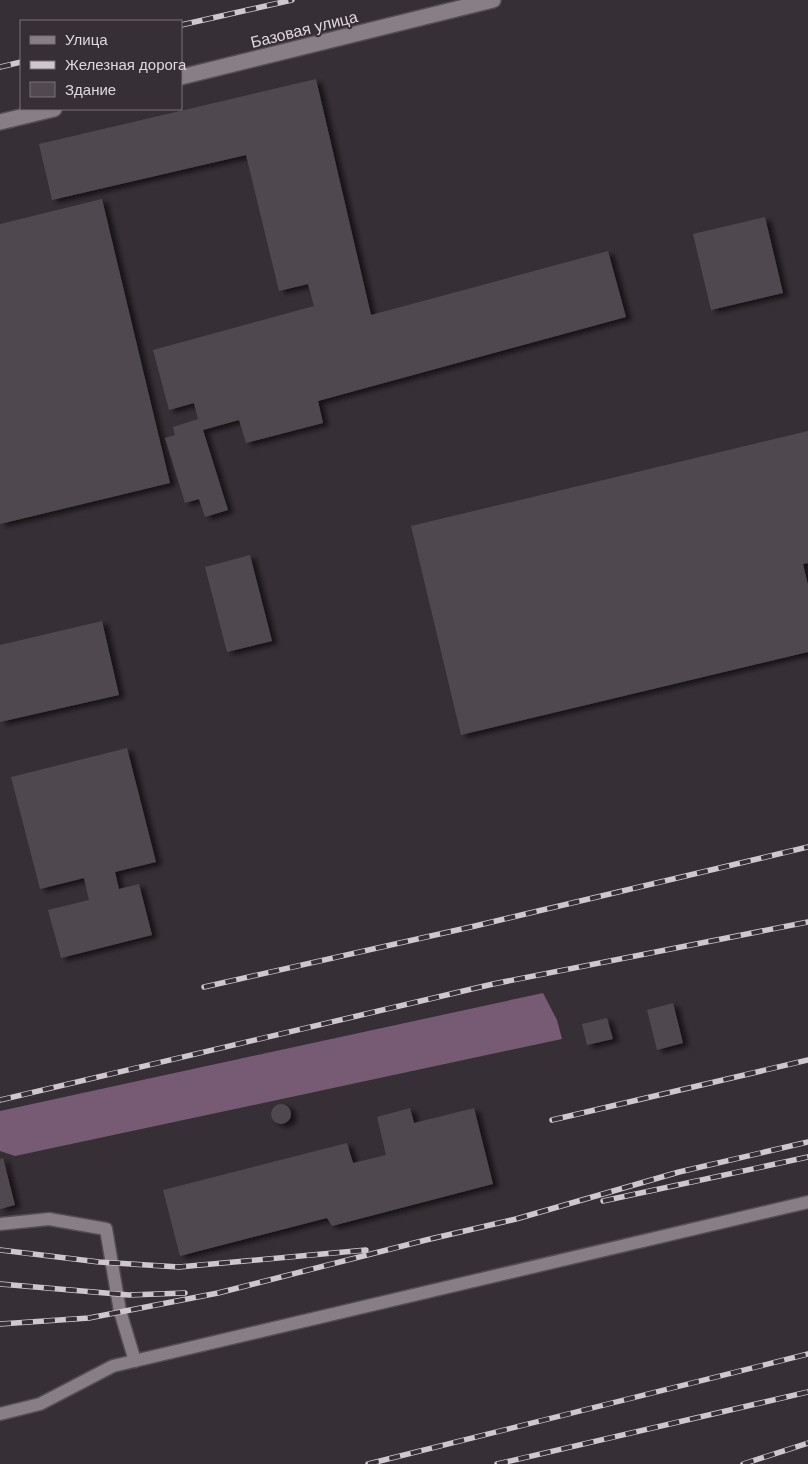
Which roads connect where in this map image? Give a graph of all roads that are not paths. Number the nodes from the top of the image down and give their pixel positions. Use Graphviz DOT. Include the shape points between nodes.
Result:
graph roads {
  1 [pos="493,0"];
  2 [pos="182,77"];
  3 [pos="50,110"];
  4 [pos="0,122"];
  5 [pos="808,1202"];
  6 [pos="0,1224"];
  7 [pos="135,1362"];
  8 [pos="0,1414"];
  1 -- 2 [label="street, Базовая улица"];
  3 -- 4 [label="street"];
  5 -- 7 [label="lane"];
  6 -- 7 [label="lane" via="50,1219 106,1228 120,1311"];
  7 -- 8 [label="lane" via="113,1366 40,1404"];
}
